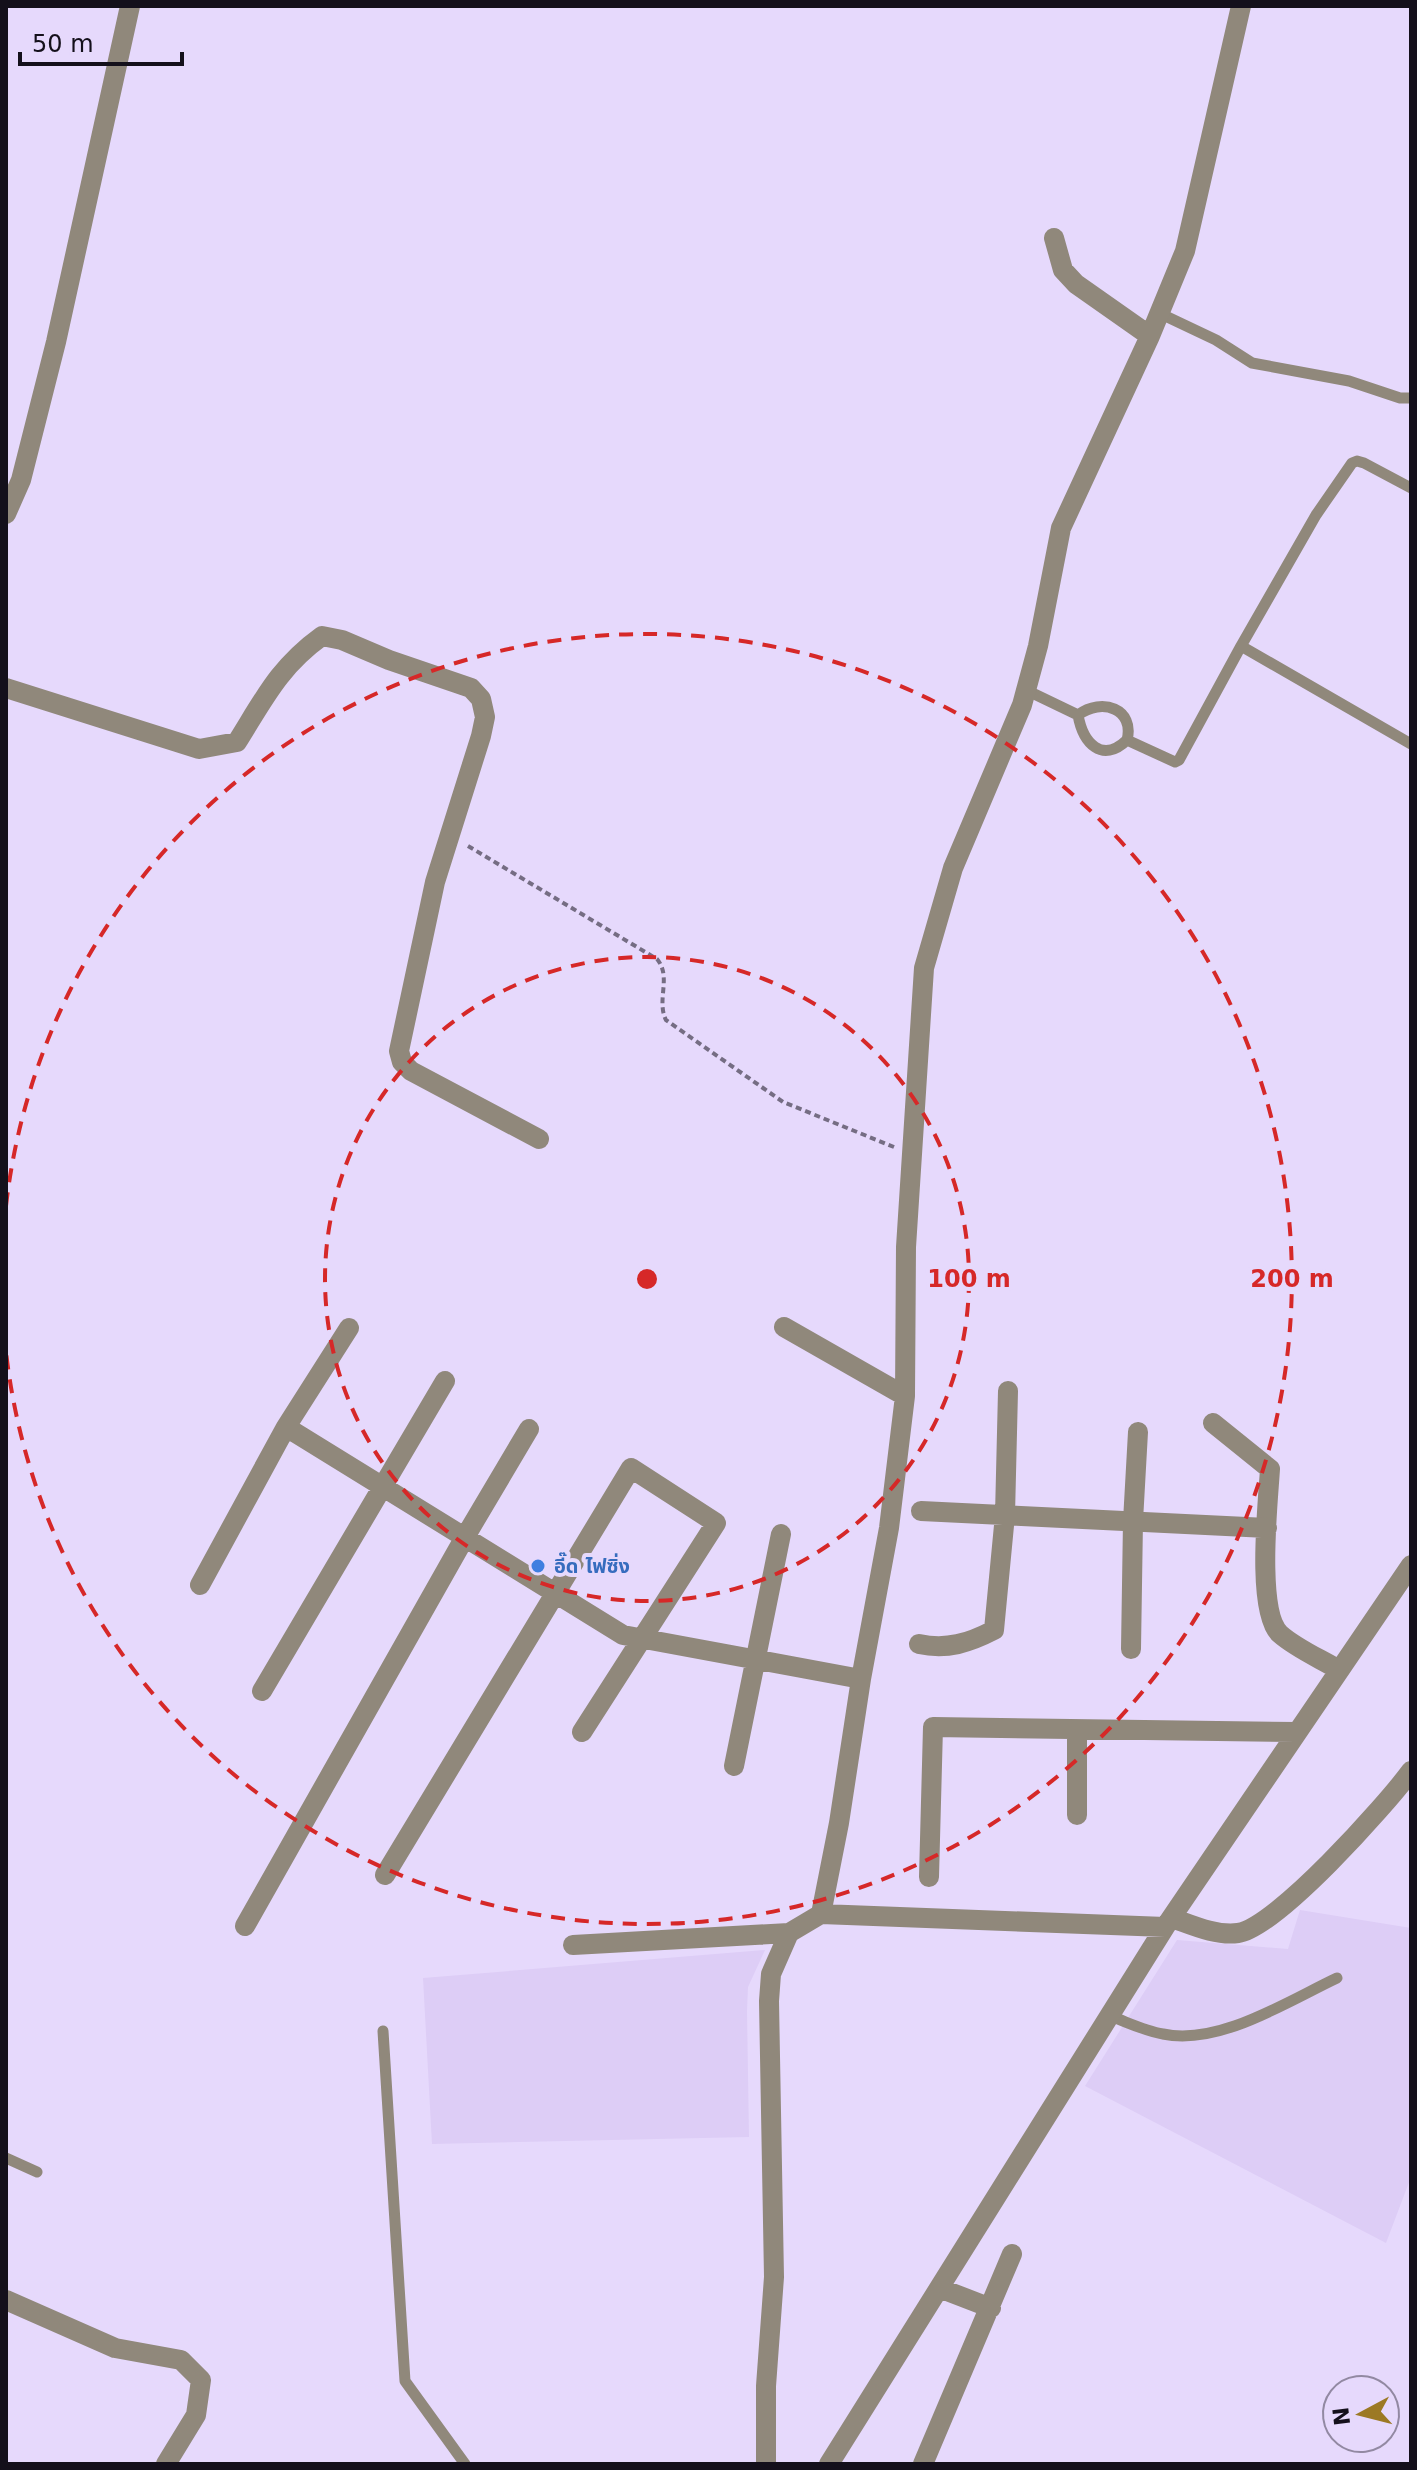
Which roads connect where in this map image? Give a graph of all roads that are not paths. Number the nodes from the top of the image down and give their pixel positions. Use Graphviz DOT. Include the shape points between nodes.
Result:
graph roads {
  1 [pos="130,6"];
  2 [pos="1241,6"];
  3 [pos="1054,238"];
  4 [pos="1159,313"];
  5 [pos="1150,336"];
  6 [pos="1411,398"];
  7 [pos="1411,488"];
  8 [pos="6,514"];
  9 [pos="1241,646"];
  10 [pos="6,688"];
  11 [pos="1026,690"];
  12 [pos="1078,715"];
  13 [pos="1127,740"];
  14 [pos="1411,744"];
  15 [pos="539,1139"];
  16 [pos="784,1327"];
  17 [pos="349,1328"];
  18 [pos="445,1381"];
  19 [pos="1008,1391"];
  20 [pos="905,1396"];
  21 [pos="1213,1423"];
  22 [pos="286,1427"];
  23 [pos="529,1429"];
  24 [pos="1138,1432"];
  25 [pos="383,1487"];
  26 [pos="921,1511"];
  27 [pos="1005,1515"];
  28 [pos="1133,1521"];
  29 [pos="1267,1528"];
  30 [pos="781,1534"];
  31 [pos="465,1537"];
  32 [pos="1411,1565"];
  33 [pos="200,1585"];
  34 [pos="555,1592"];
  35 [pos="643,1639"];
  36 [pos="919,1644"];
  37 [pos="1131,1649"];
  38 [pos="754,1659"];
  39 [pos="1339,1670"];
  40 [pos="861,1679"];
  41 [pos="262,1691"];
  42 [pos="1077,1730"];
  43 [pos="582,1732"];
  44 [pos="1296,1732"];
  45 [pos="734,1766"];
  46 [pos="1411,1771"];
  47 [pos="1077,1815"];
  48 [pos="385,1875"];
  49 [pos="929,1877"];
  50 [pos="821,1914"];
  51 [pos="1169,1923"];
  52 [pos="245,1926"];
  53 [pos="789,1933"];
  54 [pos="573,1945"];
  55 [pos="1337,1978"];
  56 [pos="1110,2016"];
  57 [pos="383,2031"];
  58 [pos="6,2158"];
  59 [pos="37,2172"];
  60 [pos="1012,2254"];
  61 [pos="939,2288"];
  62 [pos="6,2300"];
  63 [pos="991,2308"];
  64 [pos="166,2464"];
  65 [pos="465,2464"];
  66 [pos="766,2464"];
  67 [pos="829,2464"];
  68 [pos="923,2464"];
  1 -- 8 [label="street" via="56,342 21,480"];
  2 -- 4 [label="street" via="1185,251"];
  3 -- 5 [label="street" via="1063,270 1076,284"];
  4 -- 5 [label="street"];
  4 -- 6 [label="lane" via="1252,363"];
  5 -- 11 [label="street" via="1061,528"];
  7 -- 9 [label="lane" via="1364,463 1352,463"];
  9 -- 13 [label="lane" via="1179,760 1172,762"];
  9 -- 14 [label="lane"];
  10 -- 15 [label="street" via="199,749 237,742 278,675 322,636 471,688 481,699 485,717 435,882 399,1051 411,1071"];
  11 -- 12 [label="lane"];
  11 -- 20 [label="street" via="953,868 924,968 906,1247"];
  12 -- 13 [label="lane" via="1090,744 1114,750"];
  12 -- 13 [label="lane" via="1109,706 1127,721"];
  16 -- 20 [label="street"];
  17 -- 22 [label="street"];
  18 -- 25 [label="street"];
  19 -- 27 [label="street"];
  20 -- 40 [label="street" via="889,1528"];
  21 -- 29 [label="street" via="1270,1469"];
  22 -- 25 [label="street"];
  22 -- 33 [label="street"];
  23 -- 31 [label="street"];
  24 -- 28 [label="street"];
  25 -- 31 [label="street"];
  25 -- 41 [label="street"];
  26 -- 27 [label="street"];
  27 -- 28 [label="street"];
  27 -- 36 [label="street" via="994,1630 970,1643"];
  28 -- 29 [label="street"];
  28 -- 37 [label="street"];
  29 -- 39 [label="street" via="1266,1584 1278,1633"];
  30 -- 38 [label="street"];
  31 -- 34 [label="street"];
  31 -- 52 [label="street"];
  32 -- 39 [label="street"];
  34 -- 35 [label="street" via="623,1635"];
  34 -- 35 [label="street" via="631,1468 716,1523"];
  34 -- 48 [label="street"];
  35 -- 38 [label="street"];
  35 -- 43 [label="street"];
  38 -- 40 [label="street"];
  38 -- 45 [label="street"];
  39 -- 44 [label="street"];
  40 -- 50 [label="street"];
  42 -- 44 [label="street"];
  42 -- 47 [label="street"];
  42 -- 49 [label="street" via="933,1727"];
  44 -- 51 [label="street"];
  46 -- 51 [label="street" via="1322,1871 1262,1923 1239,1933"];
  50 -- 51 [label="street"];
  50 -- 53 [label="street"];
  51 -- 56 [label="street"];
  53 -- 54 [label="street"];
  53 -- 66 [label="street" via="771,1974 769,2001 774,2277"];
  55 -- 56 [label="lane" via="1207,2034 1162,2034"];
  56 -- 61 [label="street"];
  57 -- 65 [label="lane" via="405,2381"];
  58 -- 59 [label="lane"];
  60 -- 63 [label="street"];
  61 -- 63 [label="street"];
  61 -- 67 [label="street"];
  62 -- 64 [label="street" via="115,2348 181,2360 201,2380 196,2415"];
  63 -- 68 [label="street"];
}
